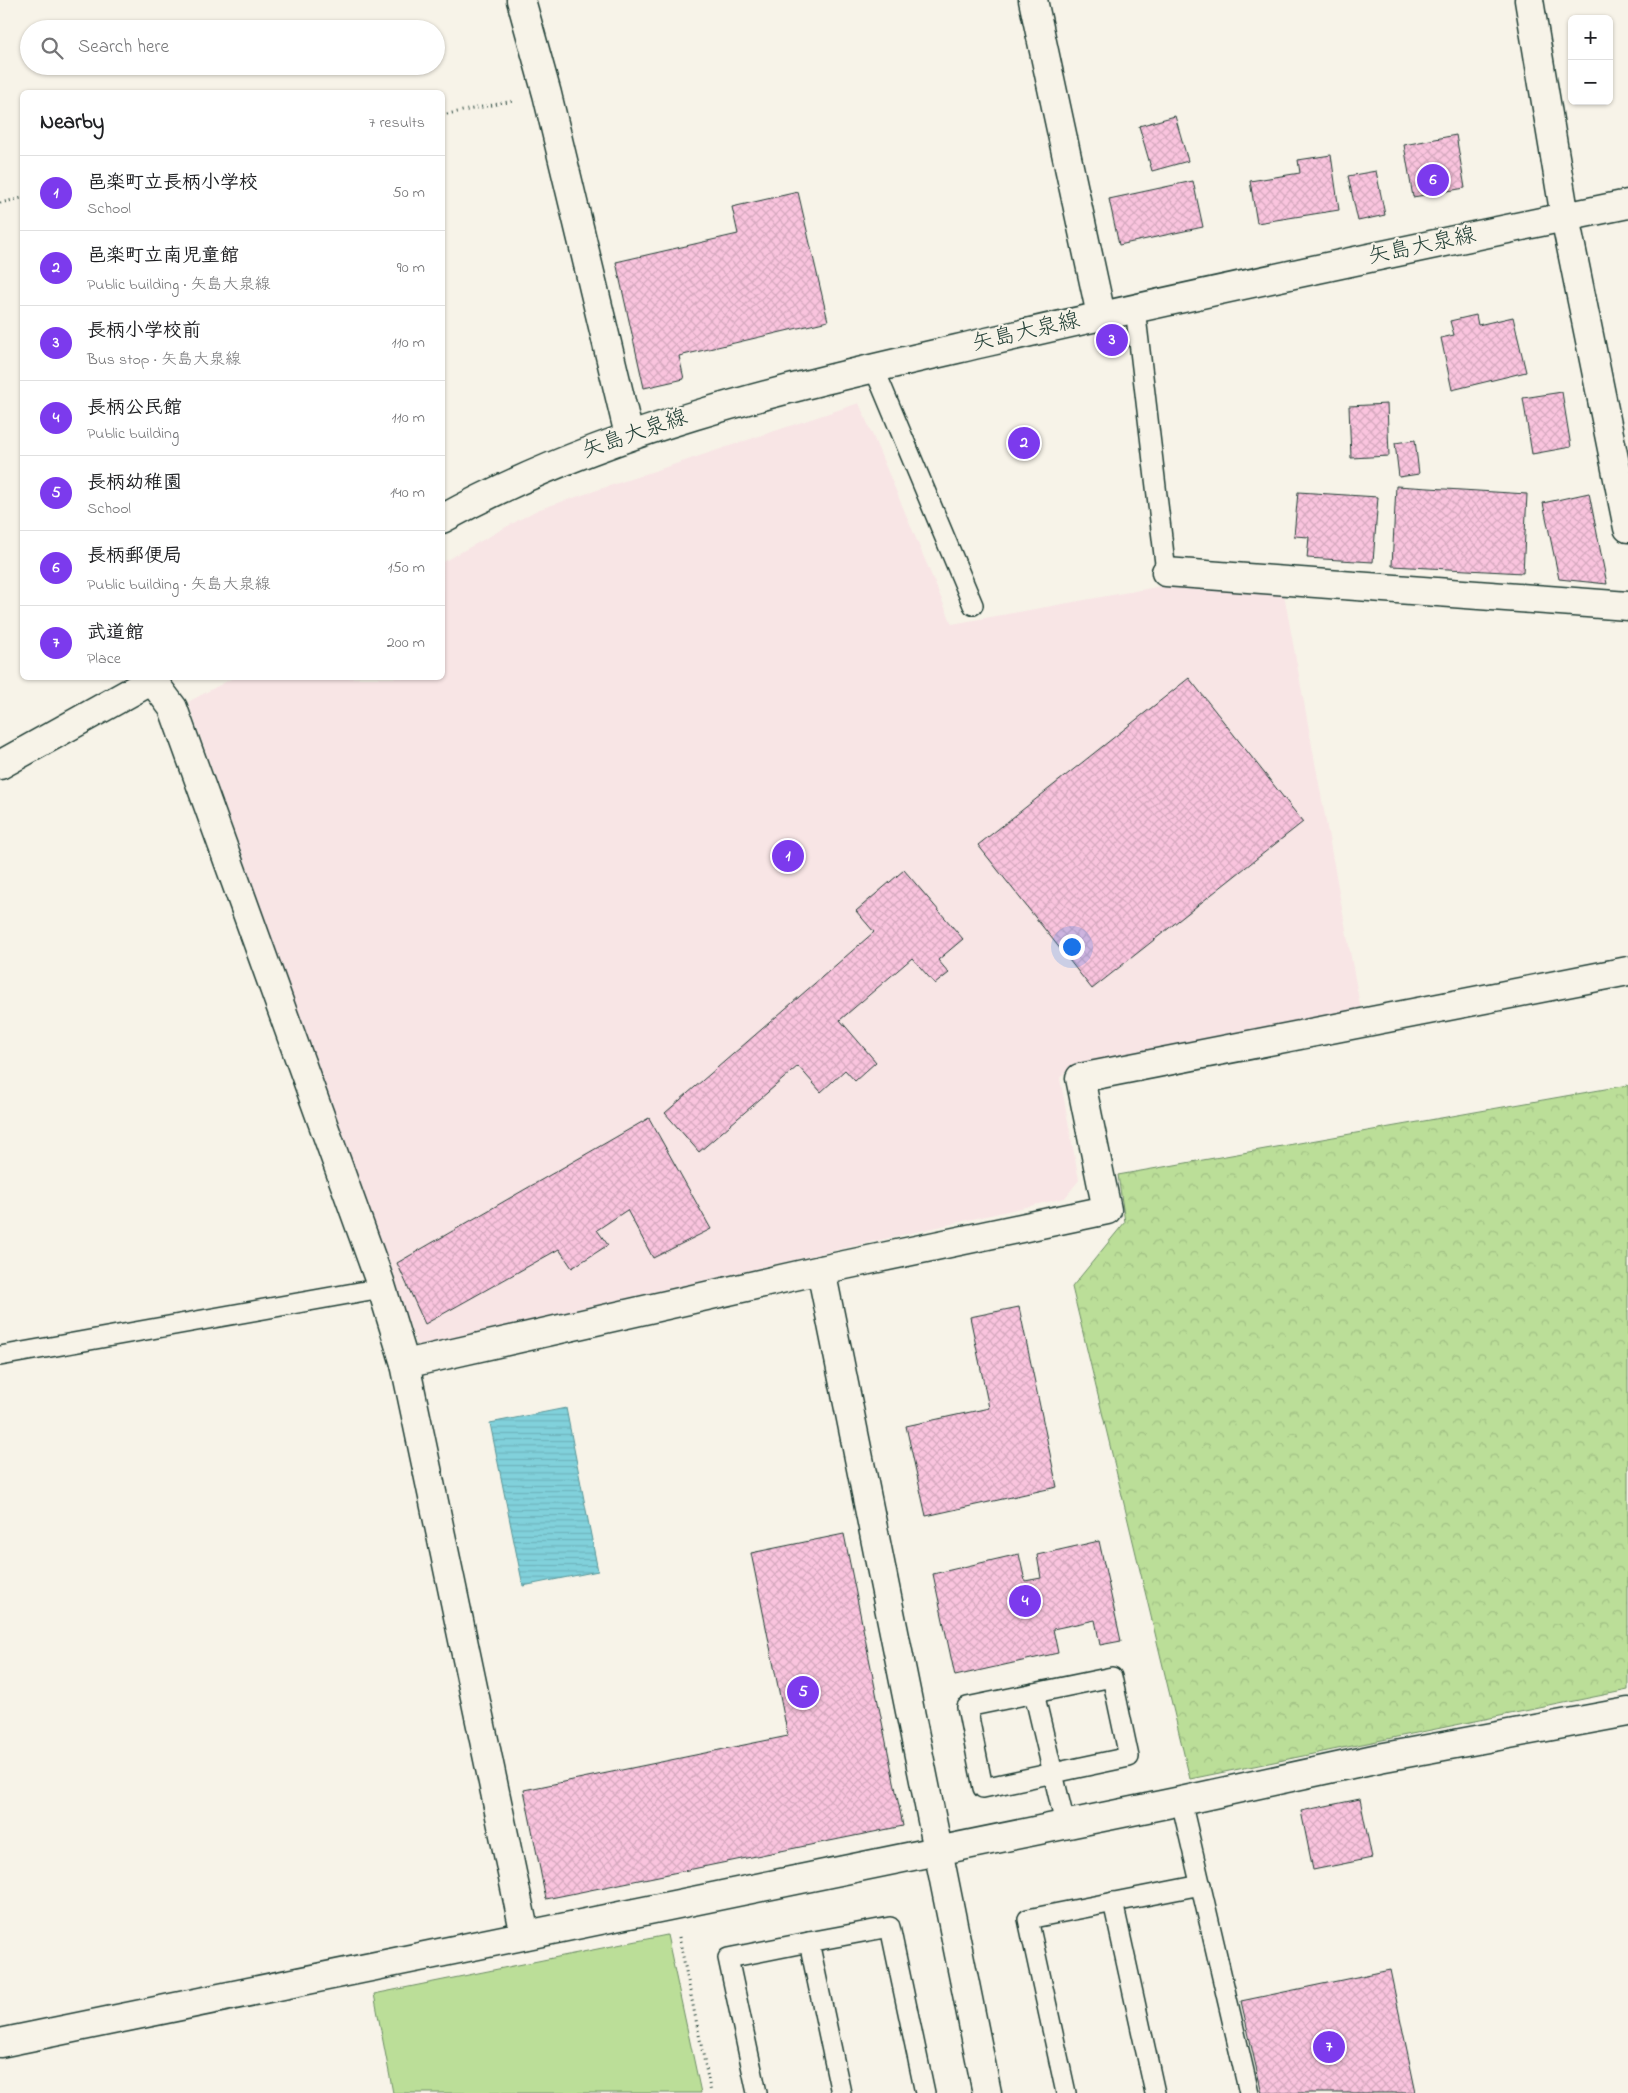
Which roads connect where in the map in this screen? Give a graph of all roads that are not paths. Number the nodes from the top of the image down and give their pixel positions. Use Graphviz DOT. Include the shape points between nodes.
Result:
graph roads {
  1 [pos="521,0"];
  2 [pos="1033,0"];
  3 [pos="1529,0"];
  4 [pos="1628,204"];
  5 [pos="1565,217"];
  6 [pos="1135,308"];
  7 [pos="1101,315"];
  8 [pos="874,368"];
  9 [pos="629,435"];
  10 [pos="445,518"];
  11 [pos="1628,528"];
  12 [pos="1166,572"];
  13 [pos="973,605"];
  14 [pos="1628,606"];
  15 [pos="152,680"];
  16 [pos="155,680"];
  17 [pos="0,765"];
  18 [pos="1628,971"];
  19 [pos="821,1270"];
  20 [pos="382,1288"];
  21 [pos="0,1356"];
  22 [pos="405,1364"];
  23 [pos="1034,1693"];
  24 [pos="1628,1712"];
  25 [pos="1053,1773"];
  26 [pos="1181,1801"];
  27 [pos="1065,1824"];
  28 [pos="939,1850"];
  29 [pos="1201,1885"];
  30 [pos="1113,1902"];
  31 [pos="525,1935"];
  32 [pos="809,1942"];
  33 [pos="0,2043"];
  34 [pos="756,2093"];
  35 [pos="841,2093"];
  36 [pos="926,2093"];
  37 [pos="987,2093"];
  38 [pos="1066,2093"];
  39 [pos="1155,2093"];
  40 [pos="1249,2093"];
  1 -- 9 [label="street" via="547,94"];
  2 -- 7 [label="street"];
  3 -- 5 [label="street"];
  4 -- 5 [label="street, 矢島大泉線"];
  5 -- 6 [label="street, 矢島大泉線"];
  5 -- 11 [label="street"];
  6 -- 7 [label="street, 矢島大泉線"];
  6 -- 12 [label="lane"];
  7 -- 8 [label="street, 矢島大泉線"];
  8 -- 9 [label="street, 矢島大泉線" via="715,408"];
  8 -- 13 [label="lane"];
  9 -- 10 [label="street, 矢島大泉線" via="549,466"];
  12 -- 14 [label="street"];
  15 -- 17 [label="street"];
  16 -- 20 [label="street" via="172,708"];
  18 -- 19 [label="street" via="1080,1078 1107,1210"];
  19 -- 22 [label="street"];
  19 -- 28 [label="street"];
  20 -- 21 [label="lane"];
  20 -- 22 [label="street"];
  22 -- 31 [label="street"];
  23 -- 25 [label="lane"];
  23 -- 25 [label="lane" via="967,1707 983,1788"];
  23 -- 25 [label="lane" via="1112,1677 1129,1757"];
  24 -- 26 [label="street" via="1379,1758"];
  25 -- 27 [label="lane"];
  26 -- 27 [label="street"];
  26 -- 29 [label="lane"];
  27 -- 28 [label="street"];
  28 -- 31 [label="street"];
  28 -- 37 [label="street"];
  29 -- 30 [label="lane"];
  29 -- 40 [label="lane"];
  30 -- 38 [label="lane" via="1028,1919"];
  30 -- 39 [label="lane"];
  31 -- 33 [label="street"];
  32 -- 34 [label="lane" via="728,1958"];
  32 -- 35 [label="lane"];
  32 -- 36 [label="lane" via="890,1927"];
}
